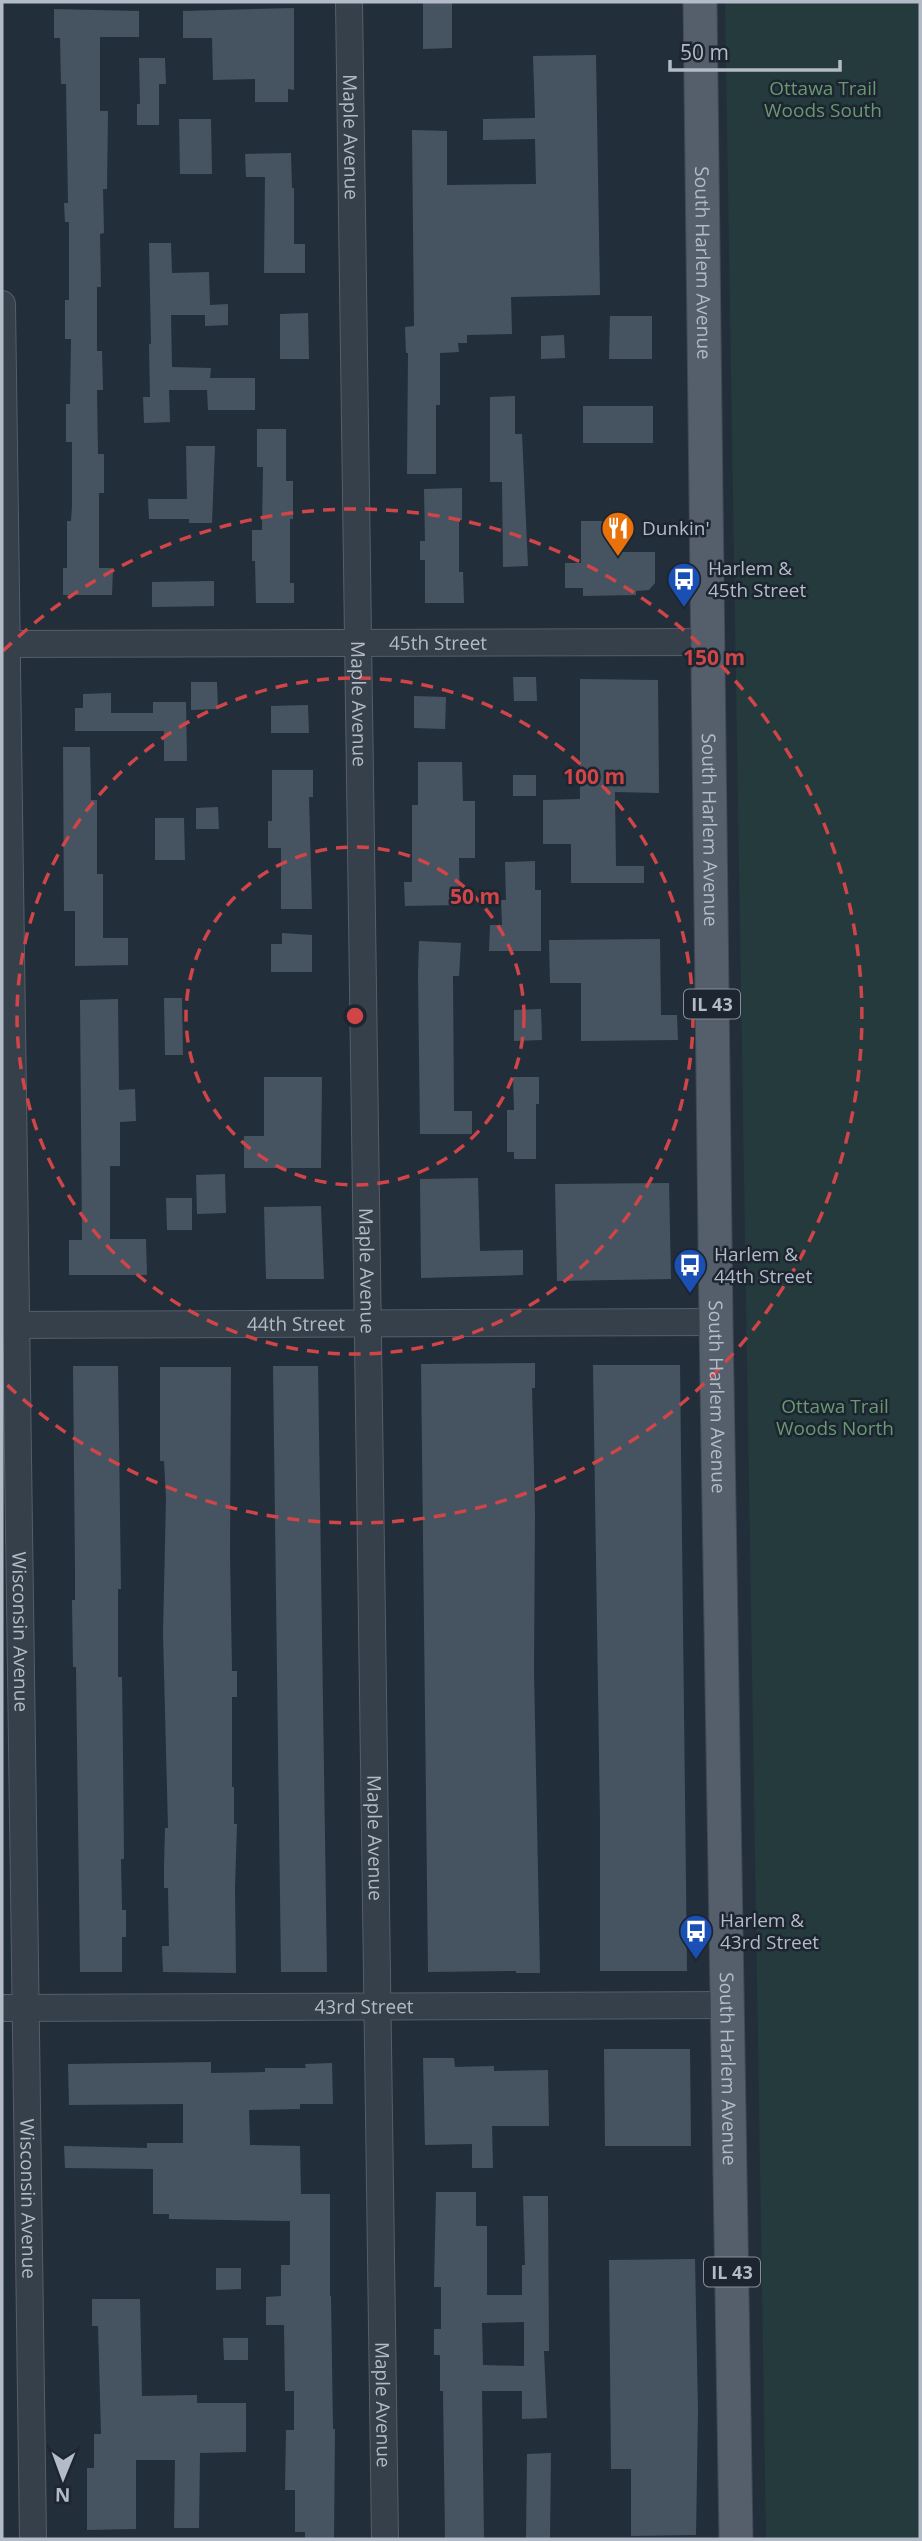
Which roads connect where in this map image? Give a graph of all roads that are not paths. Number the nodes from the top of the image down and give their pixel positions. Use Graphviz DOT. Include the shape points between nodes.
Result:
graph roads {
  1 [pos="349,2"];
  2 [pos="700,2"];
  3 [pos="2,304"];
  4 [pos="707,642"];
  5 [pos="358,643"];
  6 [pos="4,644"];
  7 [pos="716,1322"];
  8 [pos="368,1323"];
  9 [pos="9,1325"];
  10 [pos="728,2005"];
  11 [pos="378,2006"];
  12 [pos="14,2008"];
  13 [pos="33,2539"];
  14 [pos="385,2539"];
  15 [pos="736,2539"];
  1 -- 5 [label="street, Maple Avenue"];
  2 -- 4 [label="main road, South Harlem Avenue / IL 43"];
  3 -- 6 [label="street, Wisconsin Avenue"];
  4 -- 5 [label="street, 45th Street"];
  4 -- 7 [label="main road, South Harlem Avenue / IL 43"];
  5 -- 6 [label="street, 45th Street"];
  5 -- 8 [label="street, Maple Avenue"];
  6 -- 9 [label="street, Wisconsin Avenue"];
  7 -- 8 [label="street, 44th Street"];
  7 -- 10 [label="main road, South Harlem Avenue / IL 43"];
  8 -- 9 [label="street, 44th Street"];
  8 -- 11 [label="street, Maple Avenue"];
  9 -- 12 [label="street, Wisconsin Avenue"];
  10 -- 11 [label="street, 43rd Street"];
  10 -- 15 [label="main road, South Harlem Avenue / IL 43"];
  11 -- 12 [label="street, 43rd Street"];
  11 -- 14 [label="street, Maple Avenue"];
  12 -- 13 [label="street, Wisconsin Avenue"];
}
